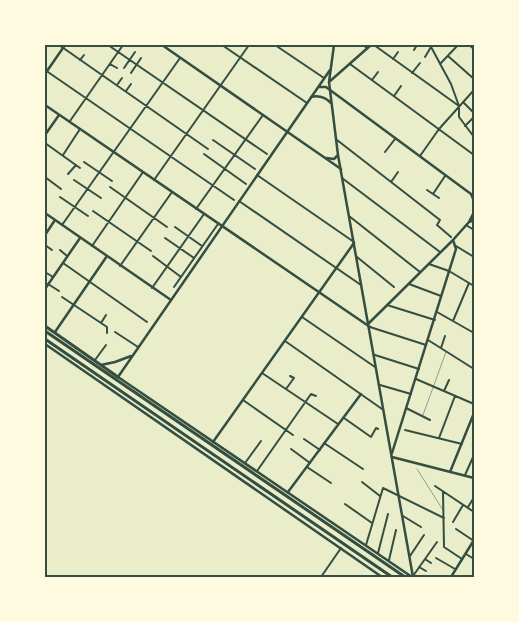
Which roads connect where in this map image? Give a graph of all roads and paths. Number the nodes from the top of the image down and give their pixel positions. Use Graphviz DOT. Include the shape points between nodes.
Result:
graph roads {
  1 [pos="59,45"];
  2 [pos="108,45"];
  3 [pos="123,45"];
  4 [pos="162,45"];
  5 [pos="222,45"];
  6 [pos="249,45"];
  7 [pos="275,45"];
  8 [pos="330,45"];
  9 [pos="363,45"];
  10 [pos="372,45"];
  11 [pos="417,45"];
  12 [pos="469,45"];
  13 [pos="64,46"];
  14 [pos="334,46"];
  15 [pos="431,46"];
  16 [pos="456,46"];
  17 [pos="367,48"];
  18 [pos="474,49"];
  19 [pos="414,50"];
  20 [pos="118,52"];
  21 [pos="135,52"];
  22 [pos="398,52"];
  23 [pos="84,54"];
  24 [pos="424,56"];
  25 [pos="448,56"];
  26 [pos="180,57"];
  27 [pos="240,57"];
  28 [pos="141,58"];
  29 [pos="393,59"];
  30 [pos="80,60"];
  31 [pos="129,60"];
  32 [pos="420,63"];
  33 [pos="110,64"];
  34 [pos="137,64"];
  35 [pos="350,64"];
  36 [pos="440,64"];
  37 [pos="117,68"];
  38 [pos="124,68"];
  39 [pos="330,70"];
  40 [pos="46,72"];
  41 [pos="378,72"];
  42 [pos="131,73"];
  43 [pos="412,73"];
  44 [pos="102,75"];
  45 [pos="122,78"];
  46 [pos="324,78"];
  47 [pos="474,79"];
  48 [pos="372,80"];
  49 [pos="162,82"];
  50 [pos="329,82"];
  51 [pos="131,84"];
  52 [pos="221,85"];
  53 [pos="117,86"];
  54 [pos="401,86"];
  55 [pos="318,88"];
  56 [pos="474,90"];
  57 [pos="126,91"];
  58 [pos="330,91"];
  59 [pos="394,96"];
  60 [pos="311,97"];
  61 [pos="86,98"];
  62 [pos="463,102"];
  63 [pos="307,103"];
  64 [pos="332,104"];
  65 [pos="45,105"];
  66 [pos="146,106"];
  67 [pos="458,106"];
  68 [pos="203,110"];
  69 [pos="474,113"];
  70 [pos="59,114"];
  71 [pos="263,115"];
  72 [pos="474,117"];
  73 [pos="70,122"];
  74 [pos="465,126"];
  75 [pos="439,128"];
  76 [pos="80,129"];
  77 [pos="130,129"];
  78 [pos="287,132"];
  79 [pos="45,134"];
  80 [pos="186,134"];
  81 [pos="474,137"];
  82 [pos="245,139"];
  83 [pos="395,139"];
  84 [pos="213,140"];
  85 [pos="337,140"];
  86 [pos="45,143"];
  87 [pos="208,149"];
  88 [pos="113,152"];
  89 [pos="385,152"];
  90 [pos="204,154"];
  91 [pos="267,154"];
  92 [pos="474,154"];
  93 [pos="63,155"];
  94 [pos="234,155"];
  95 [pos="338,155"];
  96 [pos="170,156"];
  97 [pos="419,157"];
  98 [pos="326,158"];
  99 [pos="84,162"];
  100 [pos="76,164"];
  101 [pos="80,168"];
  102 [pos="224,169"];
  103 [pos="255,169"];
  104 [pos="341,169"];
  105 [pos="99,172"];
  106 [pos="142,172"];
  107 [pos="398,172"];
  108 [pos="68,174"];
  109 [pos="257,175"];
  110 [pos="445,176"];
  111 [pos="45,177"];
  112 [pos="342,178"];
  113 [pos="74,180"];
  114 [pos="154,180"];
  115 [pos="112,181"];
  116 [pos="391,182"];
  117 [pos="246,184"];
  118 [pos="212,185"];
  119 [pos="110,187"];
  120 [pos="61,189"];
  121 [pos="87,189"];
  122 [pos="427,190"];
  123 [pos="172,192"];
  124 [pos="433,194"];
  125 [pos="472,195"];
  126 [pos="60,197"];
  127 [pos="101,198"];
  128 [pos="125,198"];
  129 [pos="439,198"];
  130 [pos="234,200"];
  131 [pos="239,201"];
  132 [pos="474,201"];
  133 [pos="75,207"];
  134 [pos="196,209"];
  135 [pos="93,211"];
  136 [pos="474,212"];
  137 [pos="45,214"];
  138 [pos="204,214"];
  139 [pos="88,216"];
  140 [pos="349,216"];
  141 [pos="154,218"];
  142 [pos="55,220"];
  143 [pos="474,220"];
  144 [pos="108,222"];
  145 [pos="469,222"];
  146 [pos="218,224"];
  147 [pos="62,225"];
  148 [pos="466,225"];
  149 [pos="222,226"];
  150 [pos="167,227"];
  151 [pos="175,227"];
  152 [pos="474,230"];
  153 [pos="45,235"];
  154 [pos="189,236"];
  155 [pos="450,237"];
  156 [pos="80,238"];
  157 [pos="165,238"];
  158 [pos="453,240"];
  159 [pos="137,242"];
  160 [pos="354,243"];
  161 [pos="45,244"];
  162 [pos="92,246"];
  163 [pos="202,246"];
  164 [pos="456,246"];
  165 [pos="180,248"];
  166 [pos="52,250"];
  167 [pos="60,250"];
  168 [pos="150,252"];
  169 [pos="440,252"];
  170 [pos="67,256"];
  171 [pos="107,256"];
  172 [pos="153,256"];
  173 [pos="474,257"];
  174 [pos="194,258"];
  175 [pos="357,258"];
  176 [pos="62,263"];
  177 [pos="429,263"];
  178 [pos="120,266"];
  179 [pos="167,267"];
  180 [pos="336,268"];
  181 [pos="449,271"];
  182 [pos="45,272"];
  183 [pos="420,272"];
  184 [pos="53,277"];
  185 [pos="181,277"];
  186 [pos="89,282"];
  187 [pos="469,283"];
  188 [pos="48,284"];
  189 [pos="409,284"];
  190 [pos="362,286"];
  191 [pos="474,286"];
  192 [pos="174,287"];
  193 [pos="394,287"];
  194 [pos="152,288"];
  195 [pos="45,289"];
  196 [pos="59,291"];
  197 [pos="318,293"];
  198 [pos="441,296"];
  199 [pos="62,297"];
  200 [pos="171,300"];
  201 [pos="74,305"];
  202 [pos="387,305"];
  203 [pos="437,312"];
  204 [pos="106,315"];
  205 [pos="302,317"];
  206 [pos="434,320"];
  207 [pos="453,321"];
  208 [pos="147,322"];
  209 [pos="101,323"];
  210 [pos="369,323"];
  211 [pos="45,326"];
  212 [pos="370,327"];
  213 [pos="45,331"];
  214 [pos="54,332"];
  215 [pos="115,332"];
  216 [pos="107,333"];
  217 [pos="474,333"];
  218 [pos="445,336"];
  219 [pos="45,339"];
  220 [pos="428,340"];
  221 [pos="284,341"];
  222 [pos="45,344"];
  223 [pos="106,345"];
  224 [pos="426,345"];
  225 [pos="138,347"];
  226 [pos="441,348"];
  227 [pos="446,352"];
  228 [pos="375,355"];
  229 [pos="133,356"];
  230 [pos="95,360"];
  231 [pos="101,364"];
  232 [pos="377,368"];
  233 [pos="474,369"];
  234 [pos="419,370"];
  235 [pos="262,373"];
  236 [pos="290,376"];
  237 [pos="117,378"];
  238 [pos="416,379"];
  239 [pos="449,380"];
  240 [pos="113,385"];
  241 [pos="380,385"];
  242 [pos="434,387"];
  243 [pos="286,389"];
  244 [pos="444,391"];
  245 [pos="361,394"];
  246 [pos="411,394"];
  247 [pos="316,396"];
  248 [pos="455,396"];
  249 [pos="243,400"];
  250 [pos="306,402"];
  251 [pos="474,404"];
  252 [pos="406,408"];
  253 [pos="384,410"];
  254 [pos="474,414"];
  255 [pos="423,416"];
  256 [pos="153,417"];
  257 [pos="344,418"];
  258 [pos="430,420"];
  259 [pos="165,421"];
  260 [pos="338,424"];
  261 [pos="378,429"];
  262 [pos="286,430"];
  263 [pos="405,430"];
  264 [pos="293,435"];
  265 [pos="304,438"];
  266 [pos="439,438"];
  267 [pos="260,442"];
  268 [pos="212,443"];
  269 [pos="324,443"];
  270 [pos="462,444"];
  271 [pos="291,449"];
  272 [pos="320,450"];
  273 [pos="474,454"];
  274 [pos="392,455"];
  275 [pos="245,463"];
  276 [pos="310,463"];
  277 [pos="307,467"];
  278 [pos="363,469"];
  279 [pos="417,469"];
  280 [pos="257,471"];
  281 [pos="450,472"];
  282 [pos="255,475"];
  283 [pos="465,476"];
  284 [pos="474,478"];
  285 [pos="362,482"];
  286 [pos="331,483"];
  287 [pos="435,486"];
  288 [pos="288,492"];
  289 [pos="443,492"];
  290 [pos="285,496"];
  291 [pos="381,496"];
  292 [pos="400,498"];
  293 [pos="473,499"];
  294 [pos="345,504"];
  295 [pos="463,504"];
  296 [pos="468,508"];
  297 [pos="444,511"];
  298 [pos="474,512"];
  299 [pos="388,514"];
  300 [pos="403,516"];
  301 [pos="444,518"];
  302 [pos="453,522"];
  303 [pos="372,524"];
  304 [pos="421,527"];
  305 [pos="456,529"];
  306 [pos="396,530"];
  307 [pos="424,535"];
  308 [pos="346,537"];
  309 [pos="474,541"];
  310 [pos="437,542"];
  311 [pos="342,543"];
  312 [pos="366,545"];
  313 [pos="341,548"];
  314 [pos="378,553"];
  315 [pos="466,554"];
  316 [pos="410,556"];
  317 [pos="436,558"];
  318 [pos="425,559"];
  319 [pos="462,559"];
  320 [pos="474,559"];
  321 [pos="389,560"];
  322 [pos="430,563"];
  323 [pos="420,567"];
  324 [pos="456,570"];
  325 [pos="426,571"];
  326 [pos="452,576"];
  327 [pos="321,577"];
  328 [pos="382,577"];
  329 [pos="391,577"];
  330 [pos="405,577"];
  331 [pos="413,577"];
  332 [pos="458,577"];
  1 -- 13 [label="street"];
  2 -- 20 [label="street"];
  3 -- 20 [label="street"];
  4 -- 26 [label="street"];
  5 -- 27 [label="street"];
  6 -- 27 [label="street"];
  7 -- 46 [label="street"];
  8 -- 14 [label="street"];
  9 -- 17 [label="street"];
  10 -- 17 [label="street"];
  10 -- 29 [label="street"];
  11 -- 19 [label="street"];
  12 -- 18 [label="street"];
  13 -- 30 [label="street"];
  13 -- 40 [label="street"];
  14 -- 39 [label="street"];
  15 -- 24 [label="street"];
  15 -- 36 [label="street"];
  16 -- 25 [label="street"];
  17 -- 35 [label="street"];
  20 -- 31 [label="street"];
  20 -- 33 [label="street"];
  21 -- 31 [label="street"];
  22 -- 29 [label="street"];
  23 -- 30 [label="street"];
  25 -- 36 [label="street"];
  25 -- 47 [label="street"];
  26 -- 49 [label="street"];
  26 -- 52 [label="street"];
  27 -- 52 [label="street"];
  27 -- 63 [label="street"];
  28 -- 34 [label="street"];
  29 -- 43 [label="street"];
  30 -- 44 [label="street"];
  31 -- 34 [label="street"];
  31 -- 38 [label="street"];
  32 -- 43 [label="street"];
  33 -- 37 [label="street"];
  33 -- 44 [label="street"];
  34 -- 42 [label="street"];
  34 -- 49 [label="street"];
  35 -- 48 [label="street"];
  35 -- 50 [label="street"];
  36 -- 67 [label="street"];
  39 -- 46 [label="street"];
  39 -- 50 [label="street"];
  40 -- 61 [label="street"];
  41 -- 48 [label="street"];
  43 -- 67 [label="street"];
  44 -- 53 [label="street"];
  44 -- 61 [label="street"];
  45 -- 53 [label="street"];
  46 -- 55 [label="street"];
  48 -- 59 [label="street"];
  49 -- 66 [label="street"];
  49 -- 68 [label="street"];
  50 -- 58 [label="street"];
  51 -- 57 [label="street"];
  52 -- 68 [label="street"];
  52 -- 71 [label="street"];
  53 -- 57 [label="street"];
  54 -- 59 [label="street"];
  55 -- 58 [label="street" via="326,87"];
  55 -- 60 [label="street"];
  56 -- 62 [label="street"];
  57 -- 66 [label="street"];
  58 -- 64 [label="street"];
  58 -- 83 [label="street"];
  59 -- 75 [label="street"];
  60 -- 63 [label="street"];
  60 -- 64 [label="street" via="323,97"];
  61 -- 73 [label="street"];
  61 -- 77 [label="street"];
  62 -- 67 [label="street"];
  62 -- 69 [label="street"];
  63 -- 78 [label="street"];
  64 -- 85 [label="street"];
  65 -- 70 [label="street"];
  66 -- 77 [label="street"];
  66 -- 80 [label="street"];
  67 -- 74 [label="street" via="459,117"];
  67 -- 75 [label="street"];
  68 -- 80 [label="street"];
  68 -- 82 [label="street"];
  70 -- 73 [label="street"];
  70 -- 79 [label="street"];
  71 -- 78 [label="street"];
  71 -- 82 [label="street"];
  72 -- 74 [label="street"];
  73 -- 76 [label="street"];
  74 -- 81 [label="street"];
  75 -- 92 [label="street"];
  75 -- 97 [label="street"];
  76 -- 88 [label="street"];
  76 -- 93 [label="street"];
  77 -- 88 [label="street"];
  77 -- 96 [label="street"];
  78 -- 98 [label="street"];
  78 -- 109 [label="street"];
  80 -- 87 [label="street"];
  80 -- 96 [label="street"];
  82 -- 91 [label="street"];
  82 -- 94 [label="street"];
  83 -- 89 [label="street"];
  83 -- 97 [label="street"];
  84 -- 94 [label="street"];
  85 -- 95 [label="street"];
  85 -- 116 [label="street"];
  86 -- 93 [label="street"];
  88 -- 105 [label="street"];
  88 -- 106 [label="street"];
  90 -- 102 [label="street"];
  93 -- 100 [label="street"];
  94 -- 102 [label="street"];
  94 -- 103 [label="street"];
  95 -- 98 [label="street" via="334,159"];
  95 -- 104 [label="street"];
  96 -- 114 [label="street"];
  96 -- 118 [label="street"];
  97 -- 110 [label="street"];
  98 -- 104 [label="street"];
  99 -- 105 [label="street"];
  100 -- 101 [label="street"];
  100 -- 108 [label="street"];
  102 -- 117 [label="street"];
  102 -- 118 [label="street"];
  104 -- 112 [label="street"];
  105 -- 115 [label="street"];
  105 -- 121 [label="street"];
  106 -- 114 [label="street"];
  106 -- 128 [label="street"];
  107 -- 116 [label="street"];
  109 -- 131 [label="street"];
  109 -- 160 [label="street"];
  110 -- 124 [label="street"];
  110 -- 125 [label="street"];
  111 -- 120 [label="street"];
  112 -- 140 [label="street"];
  112 -- 169 [label="street"];
  113 -- 121 [label="street"];
  114 -- 123 [label="street"];
  116 -- 155 [label="street" via="440,220 437,225"];
  118 -- 130 [label="street"];
  118 -- 134 [label="street"];
  119 -- 128 [label="street"];
  121 -- 127 [label="street"];
  121 -- 133 [label="street"];
  122 -- 124 [label="street"];
  123 -- 134 [label="street"];
  123 -- 141 [label="street"];
  124 -- 129 [label="street"];
  125 -- 132 [label="street"];
  126 -- 133 [label="street"];
  128 -- 141 [label="street"];
  128 -- 144 [label="street"];
  131 -- 149 [label="street"];
  131 -- 180 [label="street"];
  133 -- 139 [label="street"];
  133 -- 147 [label="street"];
  134 -- 138 [label="street"];
  135 -- 144 [label="street"];
  136 -- 145 [label="street"];
  137 -- 142 [label="street"];
  138 -- 146 [label="street"];
  138 -- 154 [label="street"];
  140 -- 160 [label="street"];
  140 -- 183 [label="street"];
  141 -- 150 [label="street"];
  141 -- 159 [label="street"];
  142 -- 147 [label="street"];
  142 -- 153 [label="street"];
  143 -- 145 [label="street"];
  144 -- 159 [label="street"];
  144 -- 162 [label="street"];
  145 -- 148 [label="street"];
  146 -- 149 [label="street"];
  146 -- 163 [label="street"];
  147 -- 156 [label="street"];
  148 -- 152 [label="street"];
  148 -- 158 [label="street"];
  149 -- 197 [label="street"];
  149 -- 200 [label="street"];
  151 -- 154 [label="street"];
  154 -- 163 [label="street"];
  154 -- 165 [label="street"];
  156 -- 162 [label="street"];
  156 -- 170 [label="street"];
  157 -- 165 [label="street"];
  158 -- 164 [label="street"];
  158 -- 169 [label="street"];
  159 -- 168 [label="street"];
  159 -- 178 [label="street"];
  160 -- 175 [label="street"];
  160 -- 180 [label="street"];
  161 -- 166 [label="street"];
  162 -- 171 [label="street"];
  163 -- 174 [label="street"];
  164 -- 173 [label="street"];
  164 -- 181 [label="street"];
  165 -- 174 [label="street"];
  165 -- 179 [label="street"];
  167 -- 170 [label="street"];
  169 -- 177 [label="street"];
  170 -- 176 [label="street"];
  171 -- 178 [label="street"];
  171 -- 186 [label="street"];
  172 -- 179 [label="street"];
  174 -- 185 [label="street"];
  175 -- 190 [label="street"];
  175 -- 193 [label="street"];
  176 -- 184 [label="street"];
  176 -- 186 [label="street"];
  177 -- 181 [label="street"];
  177 -- 183 [label="street"];
  178 -- 194 [label="street"];
  179 -- 185 [label="street"];
  179 -- 194 [label="street"];
  180 -- 190 [label="street"];
  180 -- 197 [label="street"];
  181 -- 187 [label="street"];
  181 -- 198 [label="street"];
  182 -- 184 [label="street"];
  183 -- 189 [label="street"];
  184 -- 188 [label="street"];
  185 -- 192 [label="street"];
  186 -- 201 [label="street"];
  186 -- 208 [label="street"];
  187 -- 191 [label="street"];
  187 -- 207 [label="street"];
  188 -- 195 [label="street"];
  188 -- 196 [label="street"];
  189 -- 198 [label="street"];
  189 -- 202 [label="street"];
  190 -- 210 [label="street"];
  194 -- 200 [label="street"];
  197 -- 205 [label="street"];
  197 -- 212 [label="street"];
  198 -- 203 [label="street"];
  199 -- 201 [label="street"];
  200 -- 225 [label="street"];
  201 -- 209 [label="street"];
  201 -- 214 [label="street"];
  202 -- 206 [label="street"];
  202 -- 210 [label="street"];
  203 -- 206 [label="street"];
  203 -- 207 [label="street"];
  204 -- 209 [label="street"];
  205 -- 221 [label="street"];
  205 -- 232 [label="street"];
  206 -- 220 [label="street"];
  207 -- 217 [label="street"];
  209 -- 216 [label="street" via="107,327"];
  210 -- 212 [label="street"];
  211 -- 214 [label="main road"];
  212 -- 224 [label="street"];
  212 -- 228 [label="street"];
  213 -- 237 [label="main road"];
  214 -- 230 [label="main road"];
  215 -- 225 [label="street"];
  218 -- 226 [label="street"];
  219 -- 240 [label="main road"];
  220 -- 224 [label="street"];
  220 -- 226 [label="street"];
  221 -- 235 [label="street"];
  221 -- 245 [label="street"];
  222 -- 256 [label="street"];
  223 -- 230 [label="street"];
  224 -- 234 [label="street"];
  225 -- 229 [label="street"];
  226 -- 227 [label="street"];
  227 -- 233 [label="street"];
  227 -- 242 [label="lane"];
  228 -- 232 [label="street"];
  228 -- 234 [label="street"];
  229 -- 231 [label="street"];
  229 -- 237 [label="street"];
  230 -- 231 [label="main road"];
  231 -- 237 [label="main road"];
  232 -- 241 [label="street"];
  234 -- 238 [label="street"];
  235 -- 243 [label="street"];
  235 -- 249 [label="street"];
  236 -- 243 [label="street" via="294,378"];
  237 -- 240 [label="main road"];
  237 -- 268 [label="main road"];
  238 -- 242 [label="street"];
  238 -- 246 [label="street"];
  239 -- 244 [label="street"];
  240 -- 259 [label="main road"];
  241 -- 246 [label="street"];
  241 -- 253 [label="street"];
  242 -- 244 [label="street"];
  242 -- 255 [label="lane"];
  243 -- 250 [label="street"];
  244 -- 248 [label="street"];
  245 -- 253 [label="street"];
  245 -- 257 [label="street"];
  246 -- 252 [label="street"];
  247 -- 250 [label="street" via="311,394"];
  248 -- 251 [label="street"];
  248 -- 266 [label="street"];
  249 -- 262 [label="street"];
  249 -- 268 [label="street"];
  250 -- 260 [label="street"];
  250 -- 262 [label="street"];
  252 -- 255 [label="street"];
  252 -- 274 [label="street"];
  253 -- 274 [label="street"];
  254 -- 270 [label="street"];
  255 -- 258 [label="street"];
  256 -- 259 [label="street"];
  256 -- 313 [label="street"];
  257 -- 260 [label="street"];
  257 -- 261 [label="street" via="371,437"];
  259 -- 311 [label="main road"];
  260 -- 269 [label="street"];
  262 -- 264 [label="street"];
  262 -- 280 [label="street"];
  263 -- 266 [label="street"];
  265 -- 272 [label="street"];
  266 -- 270 [label="street"];
  267 -- 275 [label="street"];
  268 -- 275 [label="street"];
  268 -- 282 [label="main road"];
  269 -- 272 [label="street"];
  269 -- 278 [label="street"];
  270 -- 281 [label="street"];
  271 -- 276 [label="street"];
  272 -- 276 [label="street"];
  273 -- 283 [label="street"];
  274 -- 281 [label="street"];
  274 -- 292 [label="street"];
  275 -- 280 [label="street"];
  276 -- 277 [label="street"];
  277 -- 286 [label="street"];
  277 -- 288 [label="street"];
  279 -- 297 [label="lane"];
  280 -- 282 [label="street"];
  280 -- 288 [label="street"];
  281 -- 283 [label="street"];
  282 -- 290 [label="main road"];
  283 -- 284 [label="street"];
  285 -- 291 [label="street"];
  287 -- 289 [label="street"];
  288 -- 290 [label="street"];
  288 -- 312 [label="street"];
  289 -- 295 [label="street"];
  289 -- 297 [label="street"];
  290 -- 308 [label="main road"];
  291 -- 292 [label="street" via="383,488"];
  291 -- 303 [label="street"];
  292 -- 300 [label="street"];
  292 -- 301 [label="street"];
  293 -- 296 [label="street"];
  294 -- 303 [label="street"];
  295 -- 296 [label="street"];
  295 -- 302 [label="street"];
  296 -- 298 [label="street"];
  297 -- 301 [label="street"];
  299 -- 314 [label="street"];
  300 -- 304 [label="street"];
  300 -- 316 [label="street"];
  301 -- 319 [label="street" via="444,547"];
  303 -- 312 [label="street"];
  305 -- 309 [label="street"];
  306 -- 321 [label="street"];
  307 -- 316 [label="street"];
  308 -- 311 [label="main road"];
  308 -- 330 [label="main road"];
  309 -- 315 [label="street"];
  310 -- 318 [label="street"];
  311 -- 313 [label="street"];
  311 -- 329 [label="main road"];
  312 -- 314 [label="street"];
  313 -- 327 [label="street"];
  313 -- 328 [label="street"];
  314 -- 321 [label="street"];
  315 -- 319 [label="street"];
  315 -- 320 [label="street"];
  316 -- 331 [label="street"];
  317 -- 324 [label="street"];
  318 -- 322 [label="street"];
  318 -- 323 [label="street"];
  319 -- 324 [label="street"];
  321 -- 331 [label="street"];
  323 -- 325 [label="street"];
  323 -- 331 [label="street"];
  324 -- 326 [label="street"];
  326 -- 332 [label="street"];
}
